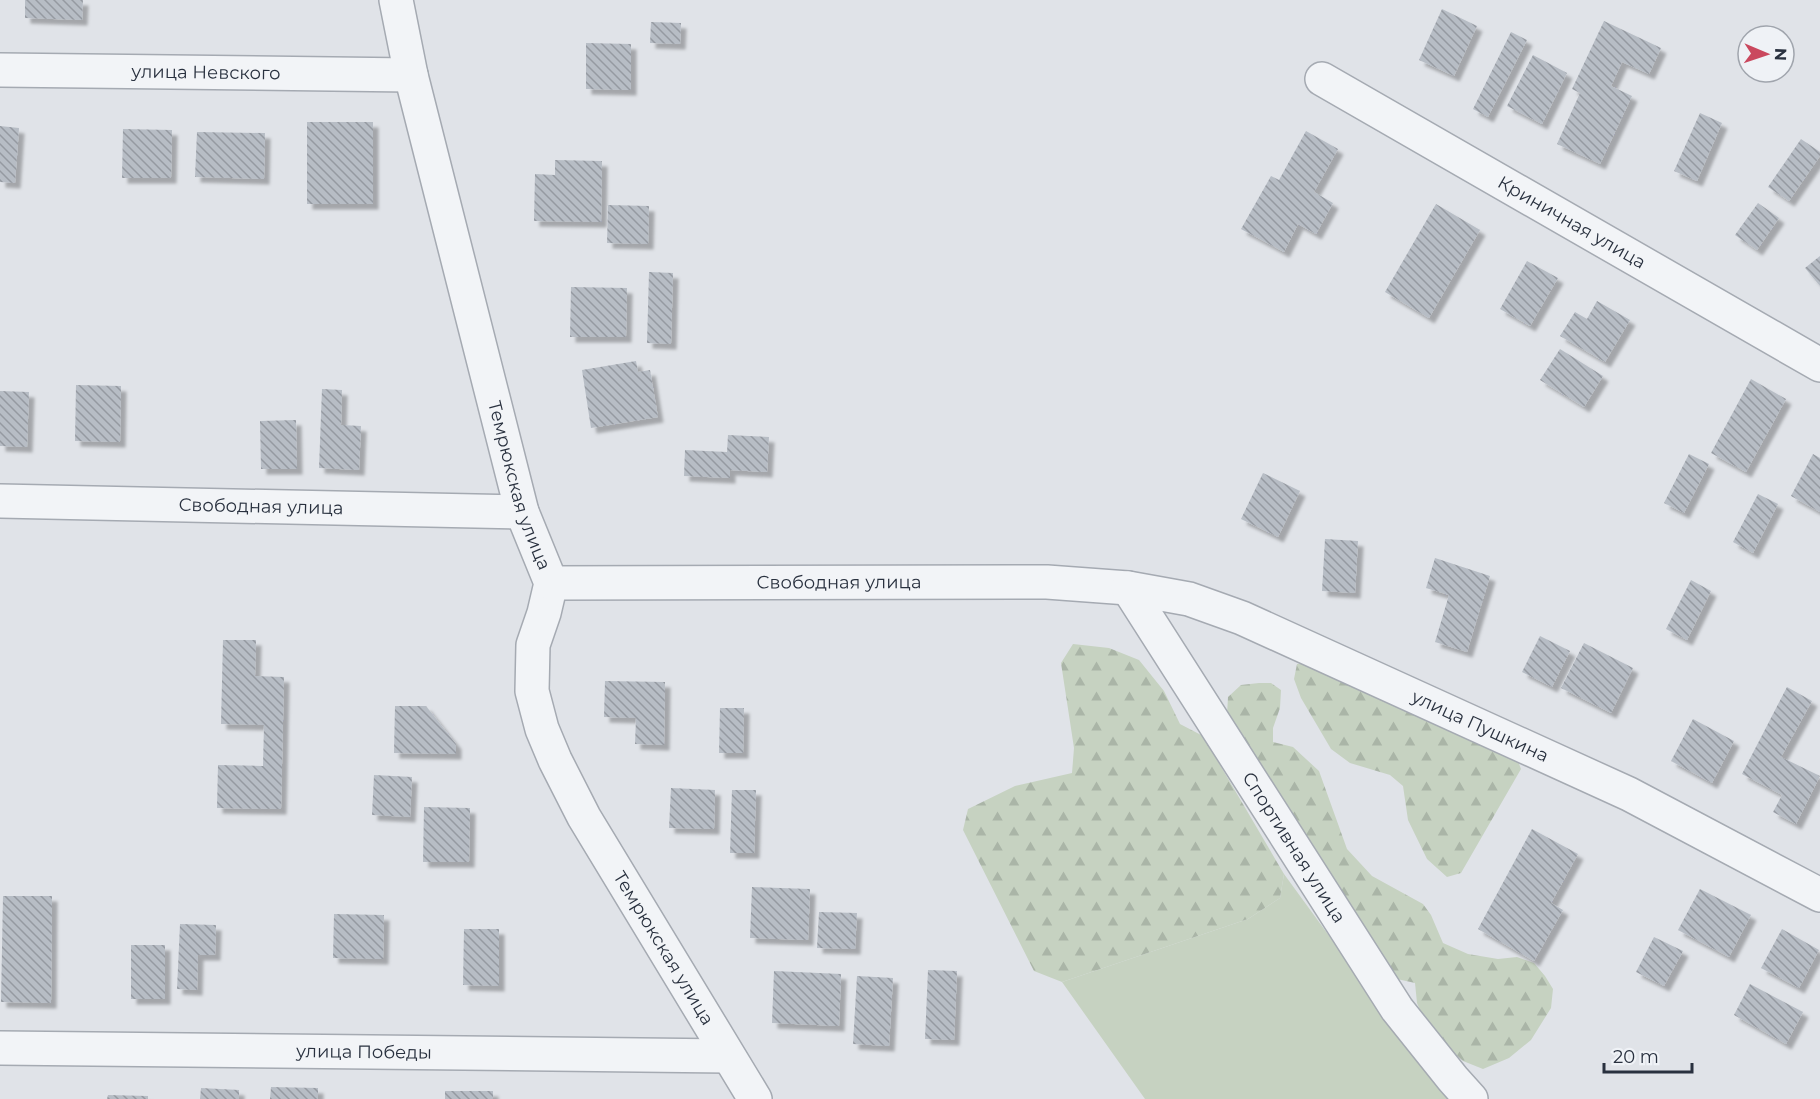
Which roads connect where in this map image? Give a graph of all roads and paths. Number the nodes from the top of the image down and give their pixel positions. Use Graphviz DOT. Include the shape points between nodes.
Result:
graph roads {
  1 [pos="396,0"];
  2 [pos="0,70"];
  3 [pos="411,75"];
  4 [pos="1322,79"];
  5 [pos="1820,365"];
  6 [pos="0,501"];
  7 [pos="522,512"];
  8 [pos="551,583"];
  9 [pos="1128,588"];
  10 [pos="1820,895"];
  11 [pos="0,1048"];
  12 [pos="728,1056"];
  13 [pos="755,1099"];
  14 [pos="1471,1099"];
  1 -- 3 [label="street, Темрюкская улица"];
  2 -- 3 [label="street, улица Невского"];
  3 -- 7 [label="street, Темрюкская улица"];
  4 -- 5 [label="street, Криничная улица"];
  6 -- 7 [label="street, Свободная улица"];
  7 -- 8 [label="street, Темрюкская улица"];
  8 -- 9 [label="street, Свободная улица" via="1047,582"];
  8 -- 12 [label="street, Темрюкская улица" via="533,645 532,691 542,729 584,817"];
  9 -- 10 [label="street, улица Пушкина" via="1189,599 1242,618 1629,794"];
  9 -- 14 [label="street, Спортивная улица" via="1397,1009"];
  11 -- 12 [label="street, улица Победы"];
  12 -- 13 [label="street, Темрюкская улица"];
}
